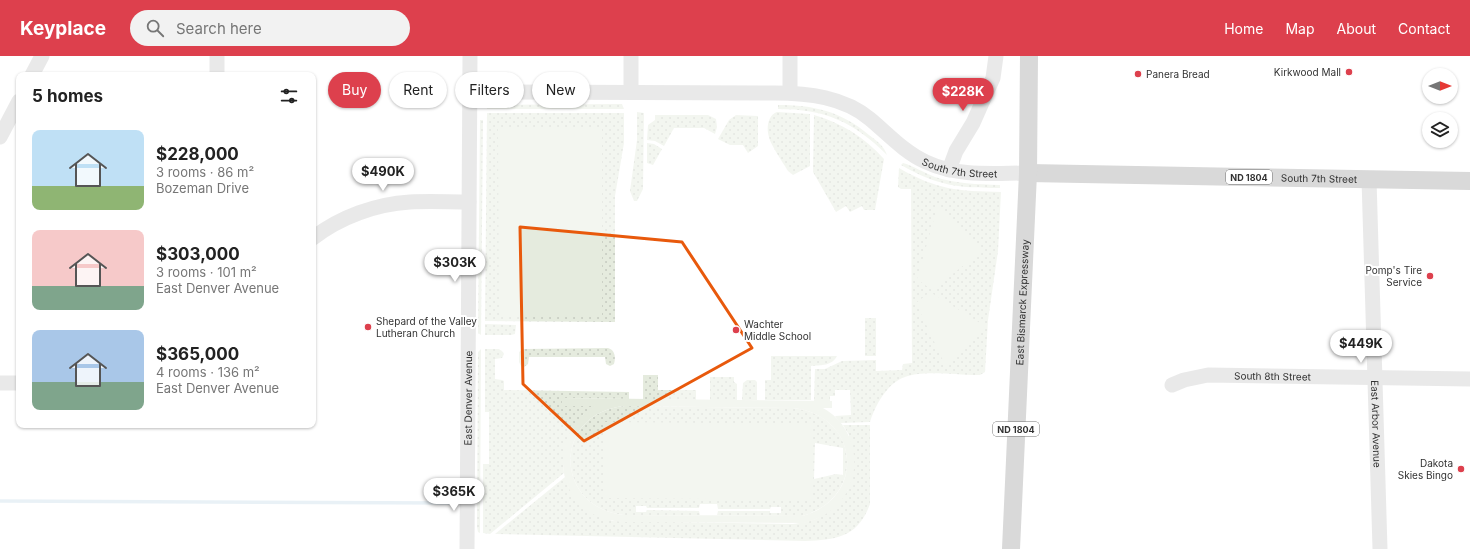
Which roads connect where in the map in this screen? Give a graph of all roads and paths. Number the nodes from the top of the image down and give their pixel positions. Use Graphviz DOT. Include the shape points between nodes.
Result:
graph roads {
  1 [pos="42,56"];
  2 [pos="217,56"];
  3 [pos="470,56"];
  4 [pos="631,56"];
  5 [pos="790,56"];
  6 [pos="996,56"];
  7 [pos="1029,56"];
  8 [pos="34,72"];
  9 [pos="217,72"];
  10 [pos="470,72"];
  11 [pos="524,92"];
  12 [pos="631,92"];
  13 [pos="790,93"];
  14 [pos="16,107"];
  15 [pos="470,108"];
  16 [pos="0,137"];
  17 [pos="949,170"];
  18 [pos="1028,173"];
  19 [pos="1369,179"];
  20 [pos="1470,181"];
  21 [pos="469,202"];
  22 [pos="316,236"];
  23 [pos="1375,377"];
  24 [pos="1470,379"];
  25 [pos="0,383"];
  26 [pos="16,383"];
  27 [pos="1172,385"];
  28 [pos="467,549"];
  29 [pos="1010,549"];
  30 [pos="1380,549"];
  1 -- 8 [label="street"];
  2 -- 9 [label="street"];
  3 -- 10 [label="street, East Denver Avenue"];
  4 -- 12 [label="street"];
  5 -- 13 [label="street"];
  6 -- 17 [label="street" via="993,78"];
  7 -- 18 [label="main road, East Bismarck Expressway"];
  11 -- 12 [label="street, South 7th Street"];
  12 -- 13 [label="street, South 7th Street"];
  13 -- 17 [label="street, South 7th Street" via="811,94 844,103 858,110 914,156"];
  14 -- 16 [label="street"];
  15 -- 21 [label="street, East Denver Avenue"];
  17 -- 18 [label="street, South 7th Street" via="982,174"];
  18 -- 19 [label="main road, South 7th Street / ND 1804"];
  18 -- 29 [label="main road, East Bismarck Expressway / ND 1804"];
  19 -- 20 [label="main road, South 7th Street / ND 1804"];
  19 -- 23 [label="street, East Arbor Avenue"];
  21 -- 22 [label="street" via="409,202 383,206 340,221"];
  21 -- 28 [label="street, East Denver Avenue"];
  23 -- 24 [label="street, South 8th Street"];
  23 -- 27 [label="street, South 8th Street" via="1208,375"];
  23 -- 30 [label="street, East Arbor Avenue"];
  25 -- 26 [label="street"];
}
